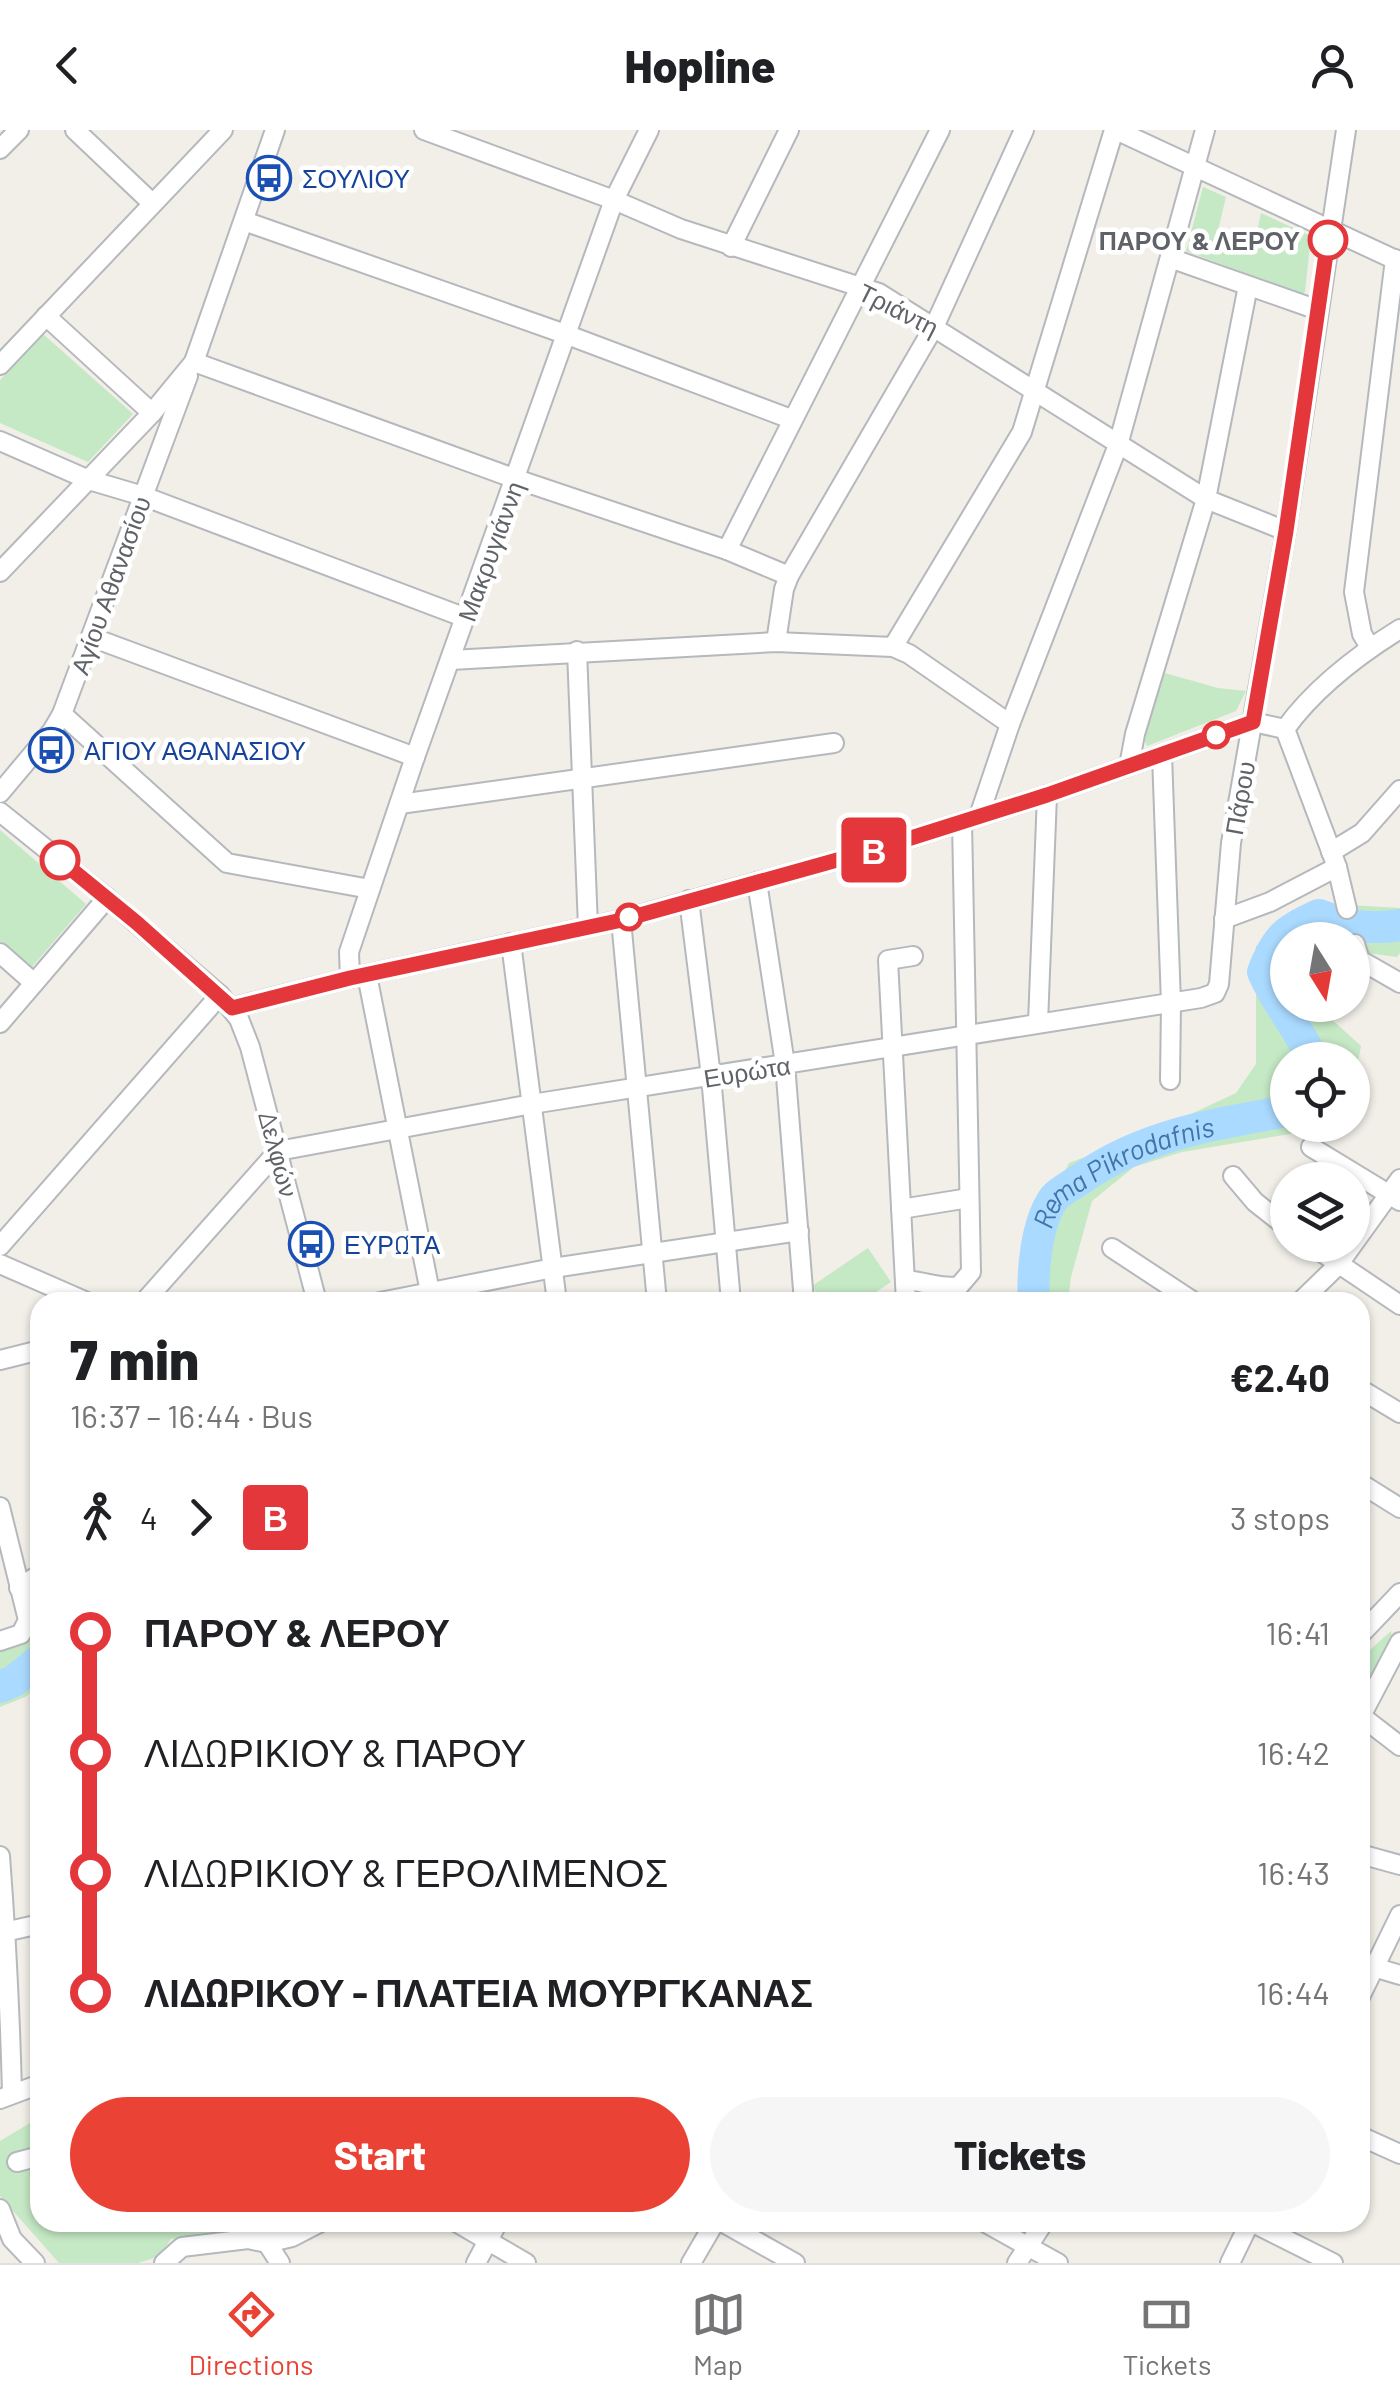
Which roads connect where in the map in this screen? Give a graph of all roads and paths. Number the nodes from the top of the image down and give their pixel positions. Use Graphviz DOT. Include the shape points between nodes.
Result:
graph roads {
  1 [pos="18,130"];
  2 [pos="75,130"];
  3 [pos="223,130"];
  4 [pos="275,130"];
  5 [pos="424,130"];
  6 [pos="650,130"];
  7 [pos="789,130"];
  8 [pos="940,130"];
  9 [pos="1024,130"];
  10 [pos="1115,130"];
  11 [pos="1205,130"];
  12 [pos="1346,130"];
  13 [pos="0,150"];
  14 [pos="1195,168"];
  15 [pos="614,200"];
  16 [pos="152,203"];
  17 [pos="244,221"];
  18 [pos="1330,230"];
  19 [pos="731,247"];
  20 [pos="1170,258"];
  21 [pos="1398,260"];
  22 [pos="859,286"];
  23 [pos="1248,286"];
  24 [pos="1318,310"];
  25 [pos="46,316"];
  26 [pos="935,326"];
  27 [pos="565,334"];
  28 [pos="194,362"];
  29 [pos="0,364"];
  30 [pos="1036,391"];
  31 [pos="152,413"];
  32 [pos="791,419"];
  33 [pos="0,440"];
  34 [pos="1118,445"];
  35 [pos="516,479"];
  36 [pos="90,480"];
  37 [pos="143,496"];
  38 [pos="1206,500"];
  39 [pos="1286,531"];
  40 [pos="727,550"];
  41 [pos="0,572"];
  42 [pos="790,576"];
  43 [pos="466,618"];
  44 [pos="1400,629"];
  45 [pos="91,637"];
  46 [pos="776,642"];
  47 [pos="1370,647"];
  48 [pos="893,648"];
  49 [pos="577,651"];
  50 [pos="452,660"];
  51 [pos="62,714"];
  52 [pos="1253,722"];
  53 [pos="1010,724"];
  54 [pos="1285,730"];
  55 [pos="834,743"];
  56 [pos="1162,755"];
  57 [pos="415,757"];
  58 [pos="1129,766"];
  59 [pos="582,777"];
  60 [pos="1400,790"];
  61 [pos="0,793"];
  62 [pos="1047,795"];
  63 [pos="400,804"];
  64 [pos="0,812"];
  65 [pos="971,819"];
  66 [pos="1334,860"];
  67 [pos="757,882"];
  68 [pos="370,890"];
  69 [pos="107,898"];
  70 [pos="689,900"];
  71 [pos="1347,909"];
  72 [pos="1224,919"];
  73 [pos="622,920"];
  74 [pos="588,927"];
  75 [pos="510,943"];
  76 [pos="0,953"];
  77 [pos="913,956"];
  78 [pos="1370,966"];
  79 [pos="359,976"];
  80 [pos="34,983"];
  81 [pos="1400,983"];
  82 [pos="1215,993"];
  83 [pos="275,999"];
  84 [pos="225,1002"];
  85 [pos="1170,1003"];
  86 [pos="0,1023"];
  87 [pos="1038,1023"];
  88 [pos="966,1035"];
  89 [pos="250,1046"];
  90 [pos="892,1049"];
  91 [pos="785,1064"];
  92 [pos="711,1076"];
  93 [pos="1170,1080"];
  94 [pos="636,1088"];
  95 [pos="532,1104"];
  96 [pos="397,1127"];
  97 [pos="1311,1147"];
  98 [pos="278,1151"];
  99 [pos="1233,1176"];
  100 [pos="1396,1191"];
  101 [pos="969,1198"];
  102 [pos="901,1209"];
  103 [pos="1270,1213"];
  104 [pos="799,1231"];
  105 [pos="726,1241"];
  106 [pos="0,1246"];
  107 [pos="1112,1248"];
  108 [pos="652,1252"];
  109 [pos="1334,1262"];
  110 [pos="0,1264"];
  111 [pos="1338,1265"];
  112 [pos="553,1268"];
  113 [pos="905,1280"];
  114 [pos="64,1292"];
  115 [pos="153,1292"];
  116 [pos="314,1292"];
  117 [pos="430,1292"];
  118 [pos="452,1292"];
  119 [pos="556,1292"];
  120 [pos="656,1292"];
  121 [pos="729,1292"];
  122 [pos="803,1292"];
  123 [pos="906,1292"];
  124 [pos="942,1292"];
  125 [pos="952,1292"];
  126 [pos="1179,1292"];
  127 [pos="1310,1292"];
  128 [pos="1400,1305"];
  129 [pos="30,1352"];
  130 [pos="0,1360"];
  131 [pos="1370,1395"];
  132 [pos="1400,1413"];
  133 [pos="1370,1489"];
  134 [pos="0,1507"];
  135 [pos="1400,1508"];
  136 [pos="30,1581"];
  137 [pos="20,1588"];
  138 [pos="1400,1593"];
  139 [pos="1370,1624"];
  140 [pos="0,1642"];
  141 [pos="1400,1642"];
  142 [pos="1370,1698"];
  143 [pos="1370,1724"];
  144 [pos="1400,1746"];
  145 [pos="0,1856"];
  146 [pos="1370,1857"];
  147 [pos="1400,1865"];
  148 [pos="1400,1916"];
  149 [pos="30,1926"];
  150 [pos="2,1933"];
  151 [pos="1370,1961"];
  152 [pos="1370,1966"];
  153 [pos="1400,1975"];
  154 [pos="30,2088"];
  155 [pos="6,2096"];
  156 [pos="1370,2140"];
  157 [pos="1400,2154"];
  158 [pos="30,2159"];
  159 [pos="17,2162"];
  160 [pos="0,2209"];
  161 [pos="265,2232"];
  162 [pos="302,2232"];
  163 [pos="473,2232"];
  164 [pos="493,2232"];
  165 [pos="708,2232"];
  166 [pos="740,2232"];
  167 [pos="1003,2232"];
  168 [pos="1037,2232"];
  169 [pos="1246,2232"];
  170 [pos="1271,2232"];
  171 [pos="488,2241"];
  172 [pos="267,2243"];
  173 [pos="1028,2245"];
  174 [pos="35,2263"];
  175 [pos="164,2263"];
  176 [pos="280,2263"];
  177 [pos="476,2263"];
  178 [pos="526,2263"];
  179 [pos="691,2263"];
  180 [pos="795,2263"];
  181 [pos="1017,2263"];
  182 [pos="1058,2263"];
  183 [pos="1230,2263"];
  184 [pos="1333,2263"];
  1 -- 13 [label="street"];
  2 -- 16 [label="street"];
  3 -- 16 [label="street"];
  4 -- 17 [label="street, Αγίου Αθανασίου"];
  5 -- 15 [label="street, Τριάντη"];
  6 -- 15 [label="street, Μακρυγιάννη"];
  7 -- 19 [label="street"];
  8 -- 22 [label="street"];
  9 -- 26 [label="street"];
  10 -- 14 [label="street"];
  10 -- 30 [label="street"];
  11 -- 14 [label="street"];
  12 -- 18 [label="street, Πάρου"];
  14 -- 18 [label="street"];
  14 -- 20 [label="street"];
  15 -- 19 [label="street, Τριάντη"];
  15 -- 27 [label="street, Μακρυγιάννη"];
  16 -- 25 [label="street"];
  17 -- 27 [label="street"];
  17 -- 28 [label="street, Αγίου Αθανασίου"];
  18 -- 21 [label="street"];
  18 -- 24 [label="street, Πάρου"];
  19 -- 22 [label="street, Τριάντη"];
  20 -- 23 [label="street"];
  20 -- 34 [label="street"];
  21 -- 47 [label="street" via="1354,592"];
  22 -- 26 [label="street, Τριάντη"];
  22 -- 32 [label="street"];
  23 -- 24 [label="street"];
  23 -- 38 [label="street"];
  24 -- 39 [label="street, Πάρου"];
  25 -- 29 [label="street"];
  25 -- 31 [label="street"];
  26 -- 30 [label="street, Τριάντη"];
  26 -- 42 [label="street"];
  27 -- 32 [label="street"];
  27 -- 35 [label="street, Μακρυγιάννη"];
  28 -- 31 [label="street"];
  28 -- 35 [label="street"];
  28 -- 37 [label="street, Αγίου Αθανασίου"];
  30 -- 34 [label="street, Τριάντη"];
  30 -- 48 [label="street" via="1022,432"];
  31 -- 36 [label="street"];
  32 -- 40 [label="street"];
  33 -- 36 [label="street"];
  34 -- 38 [label="street, Τριάντη"];
  34 -- 53 [label="street"];
  35 -- 40 [label="street"];
  35 -- 43 [label="street, Μακρυγιάννη"];
  36 -- 37 [label="street"];
  36 -- 41 [label="street"];
  37 -- 43 [label="street"];
  37 -- 45 [label="street, Αγίου Αθανασίου"];
  38 -- 39 [label="street, Τριάντη"];
  38 -- 58 [label="street"];
  39 -- 52 [label="street, Πάρου"];
  40 -- 42 [label="street"];
  42 -- 46 [label="street"];
  43 -- 50 [label="street, Μακρυγιάννη"];
  44 -- 47 [label="street"];
  45 -- 51 [label="street, Αγίου Αθανασίου"];
  45 -- 57 [label="street"];
  46 -- 48 [label="street"];
  46 -- 49 [label="street"];
  47 -- 54 [label="street"];
  48 -- 53 [label="street"];
  49 -- 50 [label="street"];
  49 -- 59 [label="street"];
  50 -- 57 [label="street, Μακρυγιάννη"];
  51 -- 61 [label="street, Αγίου Αθανασίου"];
  51 -- 68 [label="street" via="227,863"];
  52 -- 54 [label="street"];
  52 -- 56 [label="street"];
  52 -- 72 [label="street, Πάρου"];
  53 -- 65 [label="street"];
  54 -- 66 [label="street"];
  55 -- 59 [label="street"];
  56 -- 58 [label="street"];
  56 -- 85 [label="street"];
  57 -- 63 [label="street, Μακρυγιάννη"];
  58 -- 62 [label="street"];
  59 -- 63 [label="street"];
  59 -- 74 [label="street"];
  60 -- 66 [label="street"];
  62 -- 65 [label="street"];
  62 -- 87 [label="street"];
  63 -- 68 [label="street, Μακρυγιάννη"];
  64 -- 69 [label="street"];
  65 -- 67 [label="street"];
  65 -- 88 [label="street"];
  66 -- 71 [label="street"];
  66 -- 72 [label="street" via="1270,902"];
  67 -- 70 [label="street"];
  67 -- 91 [label="street"];
  68 -- 79 [label="street, Μακρυγιάννη" via="349,952"];
  69 -- 80 [label="street"];
  69 -- 84 [label="street"];
  70 -- 73 [label="street"];
  70 -- 92 [label="street"];
  72 -- 82 [label="street, Πάρου"];
  73 -- 74 [label="street"];
  73 -- 94 [label="street"];
  74 -- 75 [label="street"];
  75 -- 79 [label="street"];
  75 -- 95 [label="street"];
  76 -- 80 [label="street"];
  77 -- 90 [label="street" via="888,960"];
  78 -- 81 [label="street"];
  79 -- 83 [label="street"];
  79 -- 96 [label="street, Μακρυγιάννη"];
  80 -- 86 [label="street"];
  82 -- 85 [label="street, Ευρώτα"];
  83 -- 84 [label="street"];
  83 -- 89 [label="street" via="260,1016"];
  84 -- 89 [label="street, Δελφών"];
  84 -- 106 [label="street"];
  85 -- 87 [label="street, Ευρώτα"];
  85 -- 93 [label="street"];
  87 -- 88 [label="street, Ευρώτα"];
  88 -- 90 [label="street, Ευρώτα"];
  88 -- 101 [label="street"];
  89 -- 98 [label="street, Δελφών"];
  90 -- 91 [label="street, Ευρώτα"];
  90 -- 102 [label="street"];
  91 -- 92 [label="street, Ευρώτα"];
  91 -- 104 [label="street"];
  92 -- 94 [label="street, Ευρώτα"];
  92 -- 105 [label="street"];
  94 -- 95 [label="street, Ευρώτα"];
  94 -- 108 [label="street"];
  95 -- 96 [label="street, Ευρώτα"];
  95 -- 112 [label="street"];
  96 -- 98 [label="street, Ευρώτα"];
  96 -- 117 [label="street, Μακρυγιάννη"];
  97 -- 100 [label="street"];
  98 -- 115 [label="street"];
  98 -- 116 [label="street, Δελφών"];
  99 -- 103 [label="street"];
  100 -- 111 [label="street"];
  101 -- 102 [label="street"];
  101 -- 125 [label="street" via="972,1272"];
  102 -- 113 [label="street"];
  104 -- 105 [label="street"];
  104 -- 122 [label="street"];
  105 -- 108 [label="street"];
  105 -- 121 [label="street"];
  107 -- 126 [label="street"];
  108 -- 112 [label="street"];
  108 -- 120 [label="street"];
  109 -- 111 [label="street"];
  110 -- 114 [label="street"];
  111 -- 127 [label="street"];
  111 -- 128 [label="street"];
  112 -- 118 [label="street"];
  112 -- 119 [label="street"];
  113 -- 123 [label="street"];
  113 -- 124 [label="street" via="928,1281"];
  129 -- 130 [label="street"];
  131 -- 132 [label="street"];
  133 -- 135 [label="street"];
  134 -- 137 [label="street"];
  136 -- 137 [label="street"];
  137 -- 140 [label="street" via="28,1620 21,1634"];
  138 -- 139 [label="street"];
  141 -- 142 [label="street"];
  143 -- 144 [label="street"];
  145 -- 150 [label="street"];
  146 -- 147 [label="street"];
  148 -- 151 [label="street"];
  149 -- 150 [label="street"];
  150 -- 155 [label="street" via="8,1966"];
  152 -- 153 [label="street"];
  154 -- 155 [label="street"];
  156 -- 157 [label="street"];
  158 -- 159 [label="street"];
  160 -- 174 [label="street" via="12,2238"];
  161 -- 172 [label="street"];
  162 -- 172 [label="street"];
  163 -- 171 [label="street"];
  164 -- 171 [label="street"];
  165 -- 179 [label="street"];
  166 -- 180 [label="street"];
  167 -- 173 [label="street"];
  168 -- 173 [label="street"];
  169 -- 183 [label="street"];
  170 -- 184 [label="street"];
  171 -- 177 [label="street"];
  171 -- 178 [label="street"];
  172 -- 175 [label="street" via="248,2238 182,2247"];
  172 -- 176 [label="street"];
  173 -- 181 [label="street"];
  173 -- 182 [label="street"];
}
